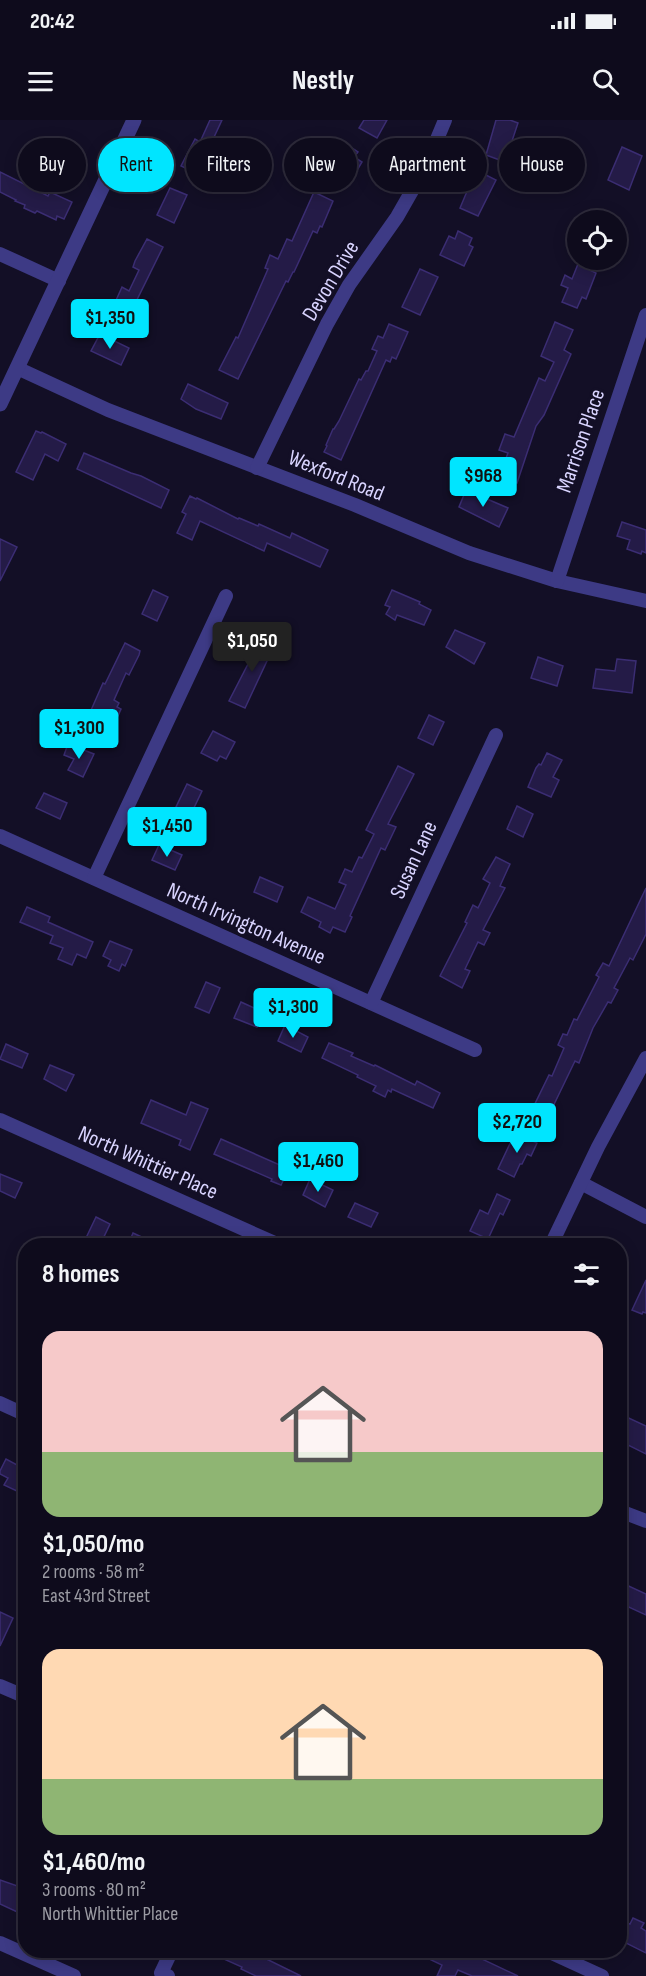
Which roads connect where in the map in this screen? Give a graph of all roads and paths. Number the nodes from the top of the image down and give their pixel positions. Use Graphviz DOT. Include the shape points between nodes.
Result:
graph roads {
  1 [pos="134,120"];
  2 [pos="445,120"];
  3 [pos="0,254"];
  4 [pos="59,281"];
  5 [pos="646,315"];
  6 [pos="17,368"];
  7 [pos="0,404"];
  8 [pos="257,468"];
  9 [pos="557,582"];
  10 [pos="226,596"];
  11 [pos="646,601"];
  12 [pos="496,735"];
  13 [pos="0,836"];
  14 [pos="94,878"];
  15 [pos="371,1003"];
  16 [pos="475,1050"];
  17 [pos="646,1058"];
  18 [pos="0,1120"];
  19 [pos="581,1183"];
  20 [pos="646,1217"];
  21 [pos="263,1238"];
  22 [pos="554,1238"];
  23 [pos="0,1403"];
  24 [pos="18,1411"];
  25 [pos="627,1514"];
  26 [pos="646,1521"];
  27 [pos="0,1686"];
  28 [pos="18,1694"];
  29 [pos="0,1943"];
  30 [pos="18,1951"];
  31 [pos="34,1958"];
  32 [pos="170,1958"];
  33 [pos="563,1958"];
  34 [pos="165,1974"];
  35 [pos="74,1976"];
  36 [pos="602,1976"];
  1 -- 4 [label="street"];
  2 -- 8 [label="street, Devon Drive" via="428,162 397,217 327,324"];
  3 -- 4 [label="street"];
  4 -- 6 [label="street"];
  5 -- 9 [label="street, Marrison Place"];
  6 -- 7 [label="street"];
  6 -- 8 [label="street, Wexford Road" via="108,410"];
  8 -- 9 [label="street, Wexford Road" via="457,549"];
  9 -- 11 [label="street, Wexford Road"];
  10 -- 14 [label="street"];
  12 -- 15 [label="street, Susan Lane"];
  13 -- 14 [label="street, North Irvington Avenue"];
  14 -- 15 [label="street, North Irvington Avenue"];
  15 -- 16 [label="street, North Irvington Avenue"];
  17 -- 19 [label="street"];
  18 -- 21 [label="street, North Whittier Place"];
  19 -- 20 [label="street"];
  19 -- 22 [label="street"];
  23 -- 24 [label="street"];
  25 -- 26 [label="street"];
  27 -- 28 [label="street"];
  29 -- 30 [label="street"];
  31 -- 35 [label="street"];
  32 -- 34 [label="street"];
  33 -- 36 [label="street"];
}
